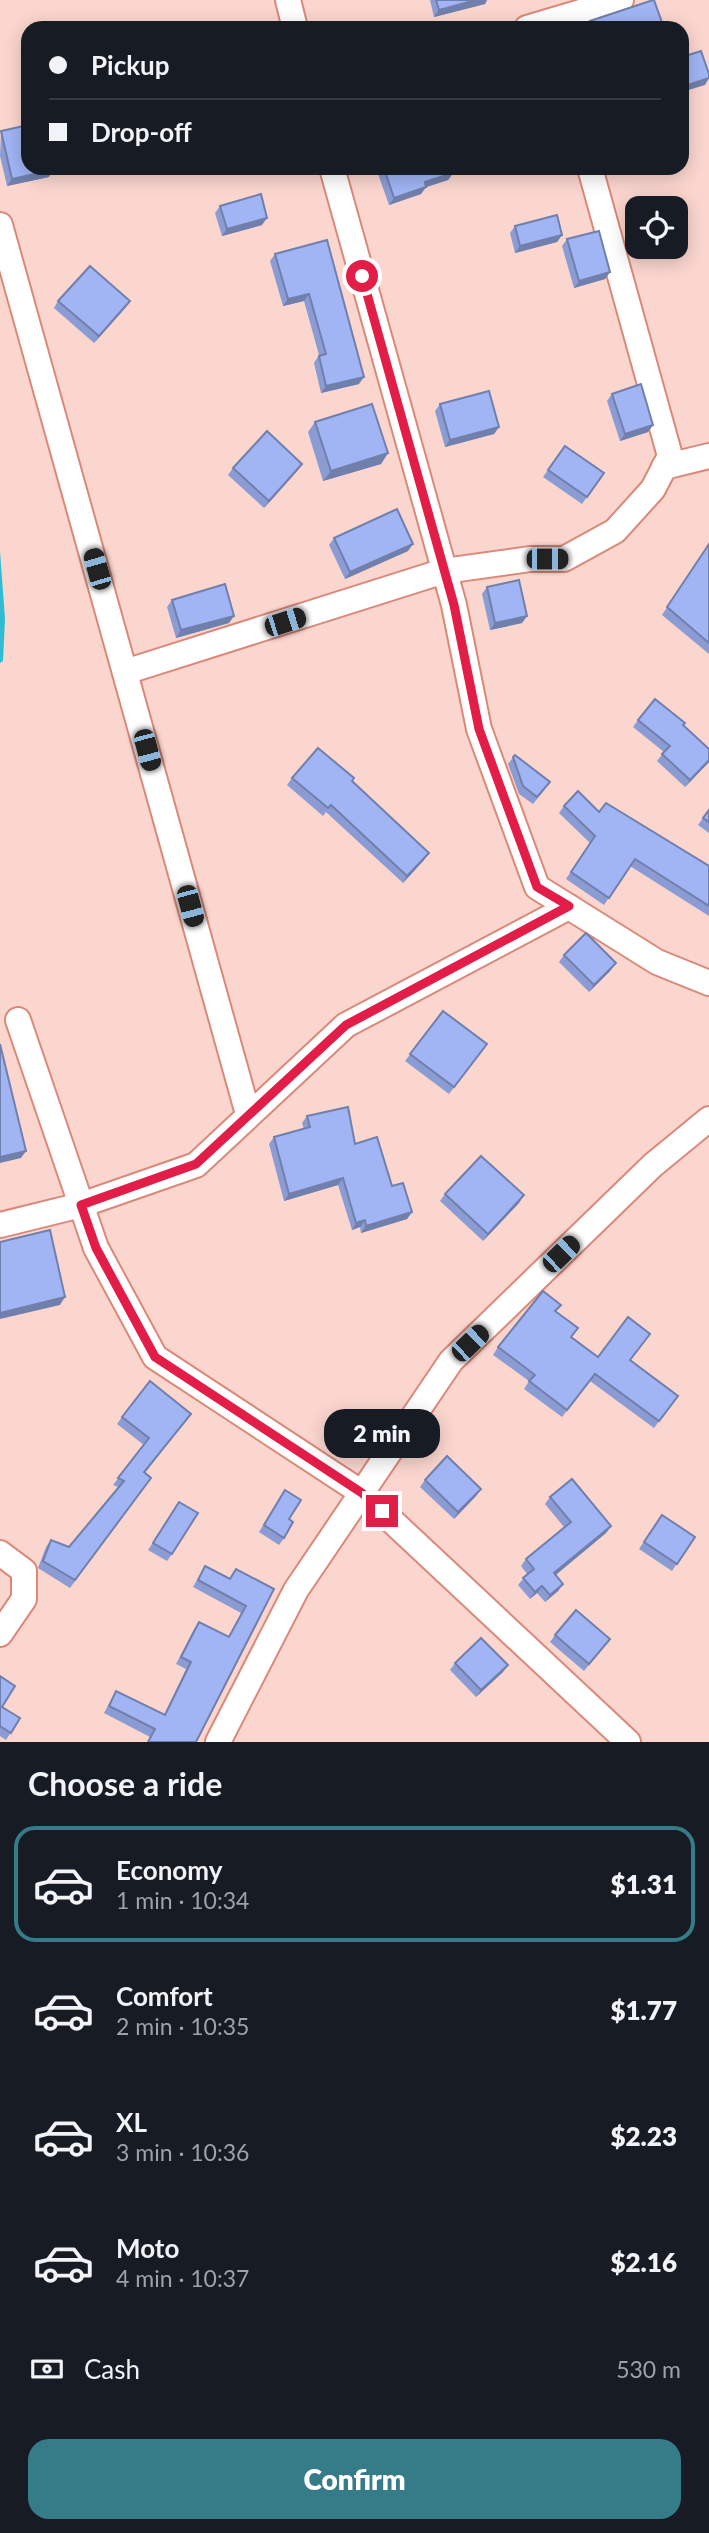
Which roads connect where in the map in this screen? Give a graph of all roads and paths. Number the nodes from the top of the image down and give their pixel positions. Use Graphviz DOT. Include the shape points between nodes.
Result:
graph roads {
  1 [pos="288,0"];
  2 [pos="621,0"];
  3 [pos="293,21"];
  4 [pos="558,21"];
  5 [pos="334,175"];
  6 [pos="592,175"];
  7 [pos="0,225"];
  8 [pos="709,456"];
  9 [pos="664,467"];
  10 [pos="444,572"];
  11 [pos="125,672"];
  12 [pos="569,906"];
  13 [pos="709,983"];
  14 [pos="18,1020"];
  15 [pos="248,1114"];
  16 [pos="709,1119"];
  17 [pos="81,1205"];
  18 [pos="0,1225"];
  19 [pos="362,1493"];
  20 [pos="0,1553"];
  21 [pos="0,1634"];
  22 [pos="218,1742"];
  23 [pos="628,1742"];
  1 -- 3 [label="street"];
  2 -- 4 [label="street"];
  5 -- 10 [label="street"];
  6 -- 9 [label="street" via="670,456"];
  7 -- 11 [label="street"];
  8 -- 9 [label="street"];
  9 -- 10 [label="street" via="653,489 615,531 564,559 530,559"];
  10 -- 11 [label="street"];
  10 -- 12 [label="street" via="479,729 537,887"];
  11 -- 15 [label="street"];
  12 -- 13 [label="street" via="657,961"];
  12 -- 15 [label="street" via="346,1025"];
  14 -- 17 [label="street"];
  15 -- 17 [label="street" via="196,1164"];
  16 -- 19 [label="street" via="653,1165 451,1361"];
  17 -- 18 [label="street"];
  17 -- 19 [label="street" via="96,1248 155,1357"];
  19 -- 22 [label="street" via="296,1590"];
  19 -- 23 [label="street"];
  20 -- 21 [label="street" via="24,1571 24,1599"];
}
